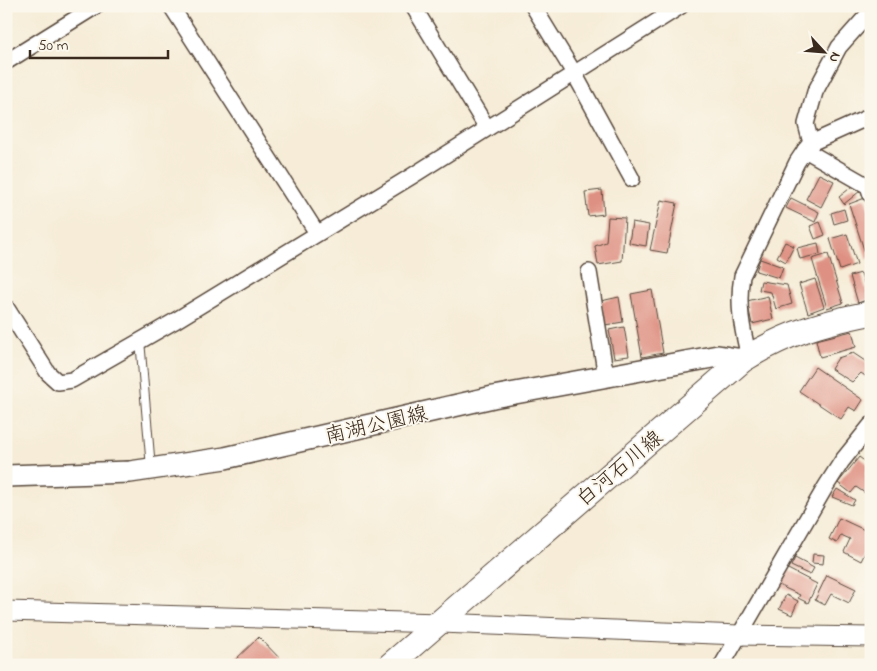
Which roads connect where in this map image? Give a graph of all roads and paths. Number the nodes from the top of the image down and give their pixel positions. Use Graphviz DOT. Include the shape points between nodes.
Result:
graph roads {
  1 [pos="96,6"];
  2 [pos="171,6"];
  3 [pos="413,6"];
  4 [pos="533,6"];
  5 [pos="681,6"];
  6 [pos="659,12"];
  7 [pos="871,12"];
  8 [pos="6,62"];
  9 [pos="574,73"];
  10 [pos="871,116"];
  11 [pos="488,128"];
  12 [pos="808,147"];
  13 [pos="632,179"];
  14 [pos="871,195"];
  15 [pos="317,232"];
  16 [pos="588,272"];
  17 [pos="6,307"];
  18 [pos="871,313"];
  19 [pos="140,340"];
  20 [pos="746,358"];
  21 [pos="606,376"];
  22 [pos="871,425"];
  23 [pos="151,469"];
  24 [pos="6,476"];
  25 [pos="6,611"];
  26 [pos="441,623"];
  27 [pos="739,635"];
  28 [pos="871,637"];
  29 [pos="390,665"];
  30 [pos="722,665"];
  1 -- 8 [label="street"];
  2 -- 15 [label="street"];
  3 -- 11 [label="street"];
  4 -- 9 [label="street"];
  5 -- 6 [label="street"];
  6 -- 9 [label="street"];
  7 -- 12 [label="street" via="839,47 815,92 806,124"];
  9 -- 11 [label="street"];
  9 -- 13 [label="street"];
  10 -- 12 [label="street"];
  11 -- 15 [label="street"];
  12 -- 14 [label="street" via="868,186"];
  12 -- 20 [label="street" via="797,162 742,276 739,292"];
  15 -- 19 [label="street"];
  16 -- 21 [label="street"];
  17 -- 19 [label="street" via="48,373 58,382 72,380"];
  18 -- 20 [label="main road, 白河石川線" via="826,322 775,340"];
  19 -- 23 [label="lane"];
  20 -- 21 [label="main road, 南湖公園線" via="718,356"];
  20 -- 26 [label="main road, 白河石川線"];
  21 -- 23 [label="main road, 南湖公園線" via="494,397 225,458"];
  22 -- 27 [label="street" via="842,461"];
  23 -- 24 [label="main road, 南湖公園線"];
  25 -- 26 [label="street"];
  26 -- 27 [label="street"];
  26 -- 29 [label="main road, 白河石川線"];
  27 -- 28 [label="street"];
  27 -- 30 [label="street"];
}
